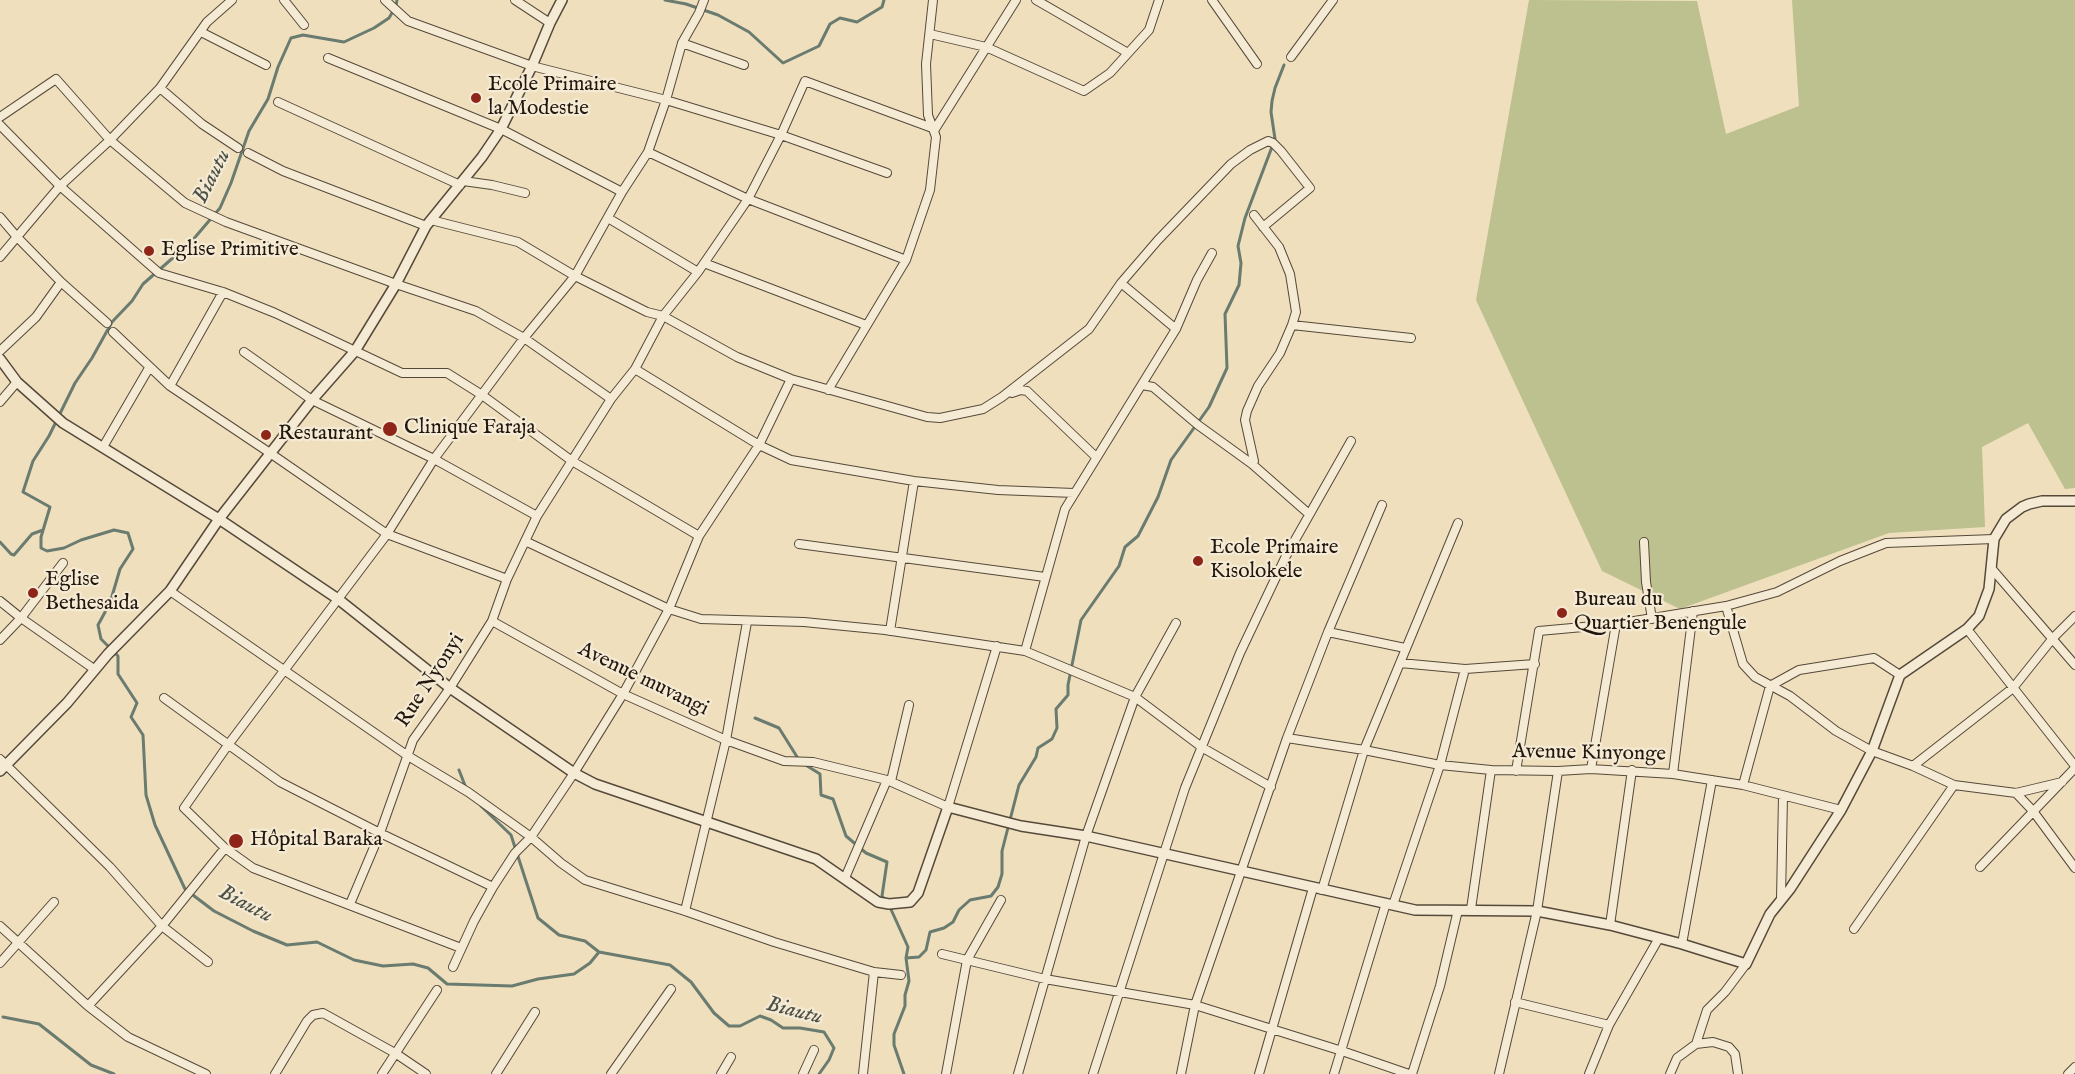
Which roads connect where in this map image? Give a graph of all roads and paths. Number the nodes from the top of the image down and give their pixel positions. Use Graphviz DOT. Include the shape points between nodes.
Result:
graph roads {
  1 [pos="232,0"];
  2 [pos="284,0"];
  3 [pos="515,0"];
  4 [pos="562,0"];
  5 [pos="933,0"];
  6 [pos="1016,0"];
  7 [pos="1036,0"];
  8 [pos="1159,0"];
  9 [pos="1212,0"];
  10 [pos="1334,0"];
  11 [pos="387,2"];
  12 [pos="701,7"];
  13 [pos="550,24"];
  14 [pos="304,25"];
  15 [pos="201,32"];
  16 [pos="930,34"];
  17 [pos="682,43"];
  18 [pos="986,47"];
  19 [pos="1128,53"];
  20 [pos="1291,57"];
  21 [pos="328,58"];
  22 [pos="1257,64"];
  23 [pos="266,65"];
  24 [pos="744,65"];
  25 [pos="532,66"];
  26 [pos="160,88"];
  27 [pos="666,100"];
  28 [pos="278,102"];
  29 [pos="0,117"];
  30 [pos="0,125"];
  31 [pos="501,129"];
  32 [pos="934,129"];
  33 [pos="781,135"];
  34 [pos="110,140"];
  35 [pos="238,148"];
  36 [pos="648,152"];
  37 [pos="248,153"];
  38 [pos="887,173"];
  39 [pos="462,183"];
  40 [pos="60,186"];
  41 [pos="622,192"];
  42 [pos="525,193"];
  43 [pos="748,199"];
  44 [pos="1254,215"];
  45 [pos="0,217"];
  46 [pos="608,218"];
  47 [pos="428,223"];
  48 [pos="1263,227"];
  49 [pos="17,237"];
  50 [pos="1212,253"];
  51 [pos="0,257"];
  52 [pos="906,260"];
  53 [pos="704,263"];
  54 [pos="698,272"];
  55 [pos="575,276"];
  56 [pos="61,282"];
  57 [pos="1121,283"];
  58 [pos="396,284"];
  59 [pos="223,292"];
  60 [pos="663,316"];
  61 [pos="107,323"];
  62 [pos="866,325"];
  63 [pos="1292,325"];
  64 [pos="1176,329"];
  65 [pos="113,332"];
  66 [pos="524,338"];
  67 [pos="1411,338"];
  68 [pos="0,351"];
  69 [pos="355,351"];
  70 [pos="244,352"];
  71 [pos="0,359"];
  72 [pos="149,368"];
  73 [pos="634,369"];
  74 [pos="791,379"];
  75 [pos="17,382"];
  76 [pos="1142,385"];
  77 [pos="170,386"];
  78 [pos="828,390"];
  79 [pos="482,395"];
  80 [pos="1002,397"];
  81 [pos="611,399"];
  82 [pos="312,400"];
  83 [pos="0,402"];
  84 [pos="1351,441"];
  85 [pos="759,445"];
  86 [pos="102,447"];
  87 [pos="270,453"];
  88 [pos="1096,457"];
  89 [pos="434,459"];
  90 [pos="572,461"];
  91 [pos="1252,464"];
  92 [pos="914,481"];
  93 [pos="1074,493"];
  94 [pos="2075,501"];
  95 [pos="1382,505"];
  96 [pos="1309,514"];
  97 [pos="537,516"];
  98 [pos="219,519"];
  99 [pos="1458,523"];
  100 [pos="387,534"];
  101 [pos="699,536"];
  102 [pos="1994,539"];
  103 [pos="525,541"];
  104 [pos="1644,542"];
  105 [pos="800,544"];
  106 [pos="903,558"];
  107 [pos="63,562"];
  108 [pos="1992,569"];
  109 [pos="1045,577"];
  110 [pos="507,579"];
  111 [pos="170,591"];
  112 [pos="338,599"];
  113 [pos="0,601"];
  114 [pos="1726,606"];
  115 [pos="669,609"];
  116 [pos="1693,611"];
  117 [pos="2075,616"];
  118 [pos="21,618"];
  119 [pos="1652,619"];
  120 [pos="492,621"];
  121 [pos="747,622"];
  122 [pos="1176,623"];
  123 [pos="1616,624"];
  124 [pos="1967,628"];
  125 [pos="890,631"];
  126 [pos="1328,632"];
  127 [pos="2054,638"];
  128 [pos="0,640"];
  129 [pos="997,646"];
  130 [pos="1405,648"];
  131 [pos="1024,651"];
  132 [pos="1400,663"];
  133 [pos="1534,664"];
  134 [pos="2075,665"];
  135 [pos="94,669"];
  136 [pos="1465,669"];
  137 [pos="284,670"];
  138 [pos="1900,675"];
  139 [pos="1770,686"];
  140 [pos="450,688"];
  141 [pos="2013,688"];
  142 [pos="623,694"];
  143 [pos="1135,697"];
  144 [pos="164,698"];
  145 [pos="909,705"];
  146 [pos="1287,738"];
  147 [pos="726,740"];
  148 [pos="228,745"];
  149 [pos="1203,748"];
  150 [pos="1364,750"];
  151 [pos="1872,751"];
  152 [pos="408,756"];
  153 [pos="2,765"];
  154 [pos="1440,765"];
  155 [pos="1913,766"];
  156 [pos="2075,767"];
  157 [pos="1591,769"];
  158 [pos="1491,770"];
  159 [pos="1632,770"];
  160 [pos="1516,771"];
  161 [pos="1558,771"];
  162 [pos="574,773"];
  163 [pos="1673,774"];
  164 [pos="889,780"];
  165 [pos="1712,780"];
  166 [pos="2062,782"];
  167 [pos="1743,785"];
  168 [pos="1954,785"];
  169 [pos="1271,787"];
  170 [pos="2016,794"];
  171 [pos="1783,796"];
  172 [pos="948,807"];
  173 [pos="1841,810"];
  174 [pos="2033,812"];
  175 [pos="705,823"];
  176 [pos="380,833"];
  177 [pos="1086,836"];
  178 [pos="531,837"];
  179 [pos="225,848"];
  180 [pos="1163,852"];
  181 [pos="1980,867"];
  182 [pos="2075,868"];
  183 [pos="1241,870"];
  184 [pos="845,878"];
  185 [pos="493,887"];
  186 [pos="1317,889"];
  187 [pos="1781,899"];
  188 [pos="1001,900"];
  189 [pos="54,902"];
  190 [pos="350,904"];
  191 [pos="1390,904"];
  192 [pos="1471,909"];
  193 [pos="685,910"];
  194 [pos="1458,910"];
  195 [pos="1537,911"];
  196 [pos="1610,925"];
  197 [pos="0,926"];
  198 [pos="162,926"];
  199 [pos="1854,929"];
  200 [pos="1659,938"];
  201 [pos="19,943"];
  202 [pos="1682,944"];
  203 [pos="461,948"];
  204 [pos="942,954"];
  205 [pos="967,960"];
  206 [pos="208,962"];
  207 [pos="0,963"];
  208 [pos="1746,963"];
  209 [pos="453,967"];
  210 [pos="874,972"];
  211 [pos="901,975"];
  212 [pos="1045,979"];
  213 [pos="670,989"];
  214 [pos="437,990"];
  215 [pos="1119,990"];
  216 [pos="1515,1002"];
  217 [pos="1195,1005"];
  218 [pos="88,1006"];
  219 [pos="535,1012"];
  220 [pos="1609,1025"];
  221 [pos="1272,1028"];
  222 [pos="1696,1044"];
  223 [pos="814,1050"];
  224 [pos="1342,1051"];
  225 [pos="395,1053"];
  226 [pos="731,1057"];
  227 [pos="2075,1067"];
  228 [pos="1385,1070"];
  229 [pos="206,1074"];
  230 [pos="275,1074"];
  231 [pos="382,1074"];
  232 [pos="426,1074"];
  233 [pos="496,1074"];
  234 [pos="611,1074"];
  235 [pos="721,1074"];
  236 [pos="803,1074"];
  237 [pos="863,1074"];
  238 [pos="946,1074"];
  239 [pos="1018,1074"];
  240 [pos="1093,1074"];
  241 [pos="1181,1074"];
  242 [pos="1259,1074"];
  243 [pos="1334,1074"];
  244 [pos="1411,1074"];
  245 [pos="1499,1074"];
  246 [pos="1589,1074"];
  247 [pos="1670,1074"];
  248 [pos="1738,1074"];
  249 [pos="2068,1074"];
  1 -- 15 [label="street"];
  2 -- 14 [label="street"];
  3 -- 13 [label="street"];
  4 -- 13 [label="street"];
  5 -- 16 [label="street"];
  6 -- 18 [label="street"];
  7 -- 19 [label="street"];
  8 -- 19 [label="street" via="1149,30"];
  9 -- 22 [label="street"];
  10 -- 20 [label="street"];
  11 -- 25 [label="street" via="408,21"];
  12 -- 17 [label="street"];
  13 -- 25 [label="street"];
  15 -- 23 [label="street"];
  15 -- 26 [label="street"];
  16 -- 18 [label="street"];
  16 -- 32 [label="street" via="926,96"];
  17 -- 24 [label="street"];
  17 -- 27 [label="street"];
  18 -- 19 [label="street" via="1084,91 1110,73"];
  18 -- 32 [label="street"];
  21 -- 31 [label="street"];
  25 -- 27 [label="street"];
  25 -- 31 [label="street"];
  26 -- 34 [label="street"];
  26 -- 35 [label="street"];
  27 -- 33 [label="street"];
  27 -- 36 [label="street"];
  28 -- 39 [label="street"];
  29 -- 34 [label="street" via="56,79"];
  30 -- 40 [label="street"];
  31 -- 39 [label="street"];
  31 -- 41 [label="street"];
  32 -- 33 [label="street, Rue Nyonyi" via="805,81"];
  32 -- 52 [label="street" via="930,190"];
  33 -- 38 [label="street"];
  33 -- 43 [label="street, Rue Nyonyi"];
  34 -- 40 [label="street"];
  34 -- 58 [label="street" via="185,203 226,222"];
  36 -- 41 [label="street"];
  36 -- 43 [label="street"];
  37 -- 47 [label="street" via="283,171"];
  39 -- 42 [label="street"];
  39 -- 47 [label="street"];
  40 -- 49 [label="street"];
  40 -- 59 [label="street" via="156,271"];
  41 -- 46 [label="street"];
  43 -- 52 [label="street"];
  43 -- 53 [label="street, Rue Nyonyi"];
  44 -- 48 [label="street"];
  45 -- 49 [label="street"];
  46 -- 54 [label="street"];
  46 -- 55 [label="street"];
  47 -- 55 [label="street" via="518,242"];
  47 -- 58 [label="street"];
  48 -- 57 [label="street" via="1310,188 1281,151 1268,141 1231,165"];
  48 -- 63 [label="street" via="1279,247 1290,274 1296,312"];
  49 -- 51 [label="street"];
  49 -- 56 [label="street"];
  50 -- 64 [label="street"];
  52 -- 62 [label="street"];
  53 -- 54 [label="street, Rue Nyonyi"];
  53 -- 62 [label="street"];
  54 -- 60 [label="street, Rue Nyonyi"];
  55 -- 60 [label="street"];
  55 -- 66 [label="street"];
  56 -- 61 [label="street"];
  56 -- 68 [label="street" via="36,317"];
  57 -- 64 [label="street"];
  57 -- 80 [label="street" via="1089,329"];
  58 -- 66 [label="street" via="476,311"];
  58 -- 69 [label="street"];
  59 -- 69 [label="street"];
  59 -- 77 [label="street"];
  60 -- 73 [label="street, Rue Nyonyi"];
  60 -- 74 [label="street" via="737,357"];
  62 -- 78 [label="street"];
  63 -- 67 [label="street"];
  63 -- 91 [label="street" via="1246,411"];
  64 -- 76 [label="street"];
  65 -- 72 [label="street"];
  66 -- 79 [label="street"];
  66 -- 81 [label="street"];
  69 -- 79 [label="street" via="402,373 447,373"];
  69 -- 82 [label="street"];
  70 -- 82 [label="street"];
  71 -- 75 [label="street"];
  72 -- 77 [label="street"];
  72 -- 86 [label="street"];
  73 -- 81 [label="street, Rue Nyonyi"];
  73 -- 85 [label="street"];
  74 -- 78 [label="street"];
  74 -- 85 [label="street"];
  75 -- 83 [label="street"];
  75 -- 86 [label="street" via="63,423"];
  76 -- 88 [label="street"];
  76 -- 91 [label="street" via="1153,387"];
  77 -- 87 [label="street"];
  78 -- 80 [label="street" via="940,418 983,409"];
  79 -- 89 [label="street"];
  79 -- 90 [label="street"];
  80 -- 88 [label="street" via="1027,391"];
  81 -- 90 [label="street, Rue Nyonyi"];
  82 -- 87 [label="street"];
  82 -- 89 [label="street"];
  84 -- 96 [label="street"];
  85 -- 92 [label="street" via="790,460"];
  85 -- 101 [label="street"];
  86 -- 98 [label="street"];
  87 -- 98 [label="street"];
  87 -- 100 [label="street"];
  88 -- 93 [label="street"];
  89 -- 97 [label="street"];
  89 -- 100 [label="street"];
  90 -- 97 [label="street, Rue Nyonyi"];
  90 -- 101 [label="street"];
  91 -- 96 [label="street"];
  92 -- 93 [label="street"];
  92 -- 106 [label="street"];
  93 -- 109 [label="street" via="1065,509"];
  94 -- 102 [label="street" via="2042,501 2022,507 2006,519"];
  95 -- 126 [label="street"];
  96 -- 149 [label="street" via="1240,653"];
  97 -- 103 [label="street, Rue Nyonyi"];
  98 -- 111 [label="street"];
  98 -- 112 [label="street"];
  99 -- 130 [label="street"];
  100 -- 110 [label="street"];
  100 -- 112 [label="street"];
  101 -- 115 [label="street"];
  102 -- 108 [label="street"];
  102 -- 114 [label="street" via="1886,543 1777,592"];
  103 -- 110 [label="street, Rue Nyonyi"];
  103 -- 115 [label="street"];
  104 -- 119 [label="street"];
  105 -- 106 [label="street"];
  106 -- 109 [label="street"];
  106 -- 125 [label="street"];
  107 -- 118 [label="street"];
  108 -- 124 [label="street" via="1979,616"];
  108 -- 127 [label="street"];
  109 -- 131 [label="street"];
  110 -- 120 [label="street, Rue Nyonyi"];
  111 -- 135 [label="street"];
  111 -- 137 [label="street"];
  112 -- 137 [label="street"];
  112 -- 140 [label="street"];
  113 -- 118 [label="street"];
  114 -- 116 [label="street"];
  114 -- 139 [label="street" via="1743,664"];
  115 -- 121 [label="street" via="701,619"];
  115 -- 142 [label="street"];
  116 -- 119 [label="street"];
  116 -- 163 [label="street"];
  117 -- 127 [label="street"];
  118 -- 128 [label="street"];
  118 -- 135 [label="street"];
  119 -- 123 [label="street"];
  120 -- 140 [label="street, Rue Nyonyi"];
  120 -- 142 [label="street, Avenue muvangi"];
  121 -- 125 [label="street" via="804,622"];
  121 -- 147 [label="street"];
  122 -- 143 [label="street"];
  123 -- 133 [label="street" via="1539,631"];
  123 -- 157 [label="street"];
  124 -- 138 [label="street"];
  124 -- 141 [label="street"];
  125 -- 129 [label="street"];
  126 -- 130 [label="street"];
  126 -- 146 [label="street"];
  127 -- 134 [label="street"];
  127 -- 141 [label="street"];
  129 -- 131 [label="street"];
  129 -- 172 [label="street"];
  130 -- 132 [label="street"];
  131 -- 143 [label="street"];
  132 -- 136 [label="street"];
  132 -- 150 [label="street"];
  133 -- 136 [label="street"];
  133 -- 160 [label="street"];
  135 -- 153 [label="street" via="67,703"];
  136 -- 154 [label="street"];
  137 -- 148 [label="street"];
  137 -- 152 [label="street"];
  138 -- 139 [label="street" via="1874,658 1799,670"];
  138 -- 151 [label="street"];
  139 -- 151 [label="street"];
  139 -- 167 [label="street"];
  140 -- 152 [label="street, Rue Nyonyi" via="413,740"];
  140 -- 162 [label="street"];
  141 -- 155 [label="street"];
  141 -- 156 [label="street"];
  142 -- 147 [label="street, Avenue muvangi"];
  142 -- 162 [label="street"];
  143 -- 149 [label="street"];
  143 -- 177 [label="street"];
  144 -- 148 [label="street"];
  145 -- 164 [label="street"];
  146 -- 150 [label="street, Avenue Kinyonge"];
  146 -- 169 [label="street"];
  147 -- 164 [label="street, Avenue muvangi" via="784,761 813,762"];
  147 -- 175 [label="street"];
  148 -- 176 [label="street" via="280,782"];
  148 -- 179 [label="street" via="184,808"];
  149 -- 169 [label="street"];
  149 -- 180 [label="street"];
  150 -- 154 [label="street, Avenue Kinyonge"];
  150 -- 186 [label="street"];
  151 -- 155 [label="street"];
  151 -- 173 [label="street"];
  152 -- 176 [label="street, Rue Nyonyi"];
  152 -- 178 [label="street"];
  153 -- 198 [label="street" via="110,867"];
  154 -- 158 [label="street, Avenue Kinyonge"];
  154 -- 191 [label="street"];
  155 -- 168 [label="street"];
  156 -- 166 [label="street"];
  157 -- 159 [label="street, Avenue Kinyonge"];
  157 -- 161 [label="street, Avenue Kinyonge"];
  158 -- 160 [label="street, Avenue Kinyonge"];
  158 -- 192 [label="street"];
  159 -- 163 [label="street, Avenue Kinyonge"];
  159 -- 196 [label="street"];
  160 -- 161 [label="street, Avenue Kinyonge"];
  161 -- 195 [label="street"];
  162 -- 175 [label="street"];
  162 -- 178 [label="street"];
  163 -- 165 [label="street, Avenue Kinyonge"];
  164 -- 172 [label="street, Avenue muvangi"];
  164 -- 184 [label="street"];
  165 -- 167 [label="street, Avenue Kinyonge"];
  165 -- 202 [label="street"];
  166 -- 170 [label="street"];
  166 -- 174 [label="street"];
  167 -- 171 [label="street, Avenue Kinyonge"];
  168 -- 170 [label="street"];
  168 -- 199 [label="street"];
  169 -- 183 [label="street"];
  170 -- 174 [label="street"];
  171 -- 173 [label="street, Avenue Kinyonge"];
  171 -- 187 [label="street"];
  172 -- 177 [label="street" via="1010,824"];
  172 -- 184 [label="street" via="918,893 910,902 878,902"];
  173 -- 187 [label="street"];
  174 -- 181 [label="street"];
  174 -- 182 [label="street"];
  175 -- 184 [label="street" via="816,859"];
  175 -- 193 [label="street"];
  176 -- 185 [label="street"];
  176 -- 190 [label="street, Rue Nyonyi"];
  177 -- 180 [label="street"];
  177 -- 212 [label="street"];
  178 -- 185 [label="street" via="516,851"];
  178 -- 193 [label="street" via="585,880"];
  179 -- 190 [label="street" via="253,868"];
  179 -- 198 [label="street"];
  180 -- 183 [label="street"];
  180 -- 215 [label="street"];
  183 -- 186 [label="street"];
  183 -- 217 [label="street"];
  185 -- 203 [label="street"];
  186 -- 191 [label="street"];
  186 -- 221 [label="street"];
  187 -- 208 [label="street"];
  188 -- 205 [label="street"];
  189 -- 201 [label="street"];
  190 -- 203 [label="street"];
  191 -- 194 [label="street" via="1415,910"];
  191 -- 224 [label="street"];
  192 -- 194 [label="street"];
  192 -- 195 [label="street"];
  193 -- 210 [label="street"];
  194 -- 244 [label="street" via="1440,986"];
  195 -- 196 [label="street"];
  195 -- 216 [label="street"];
  196 -- 200 [label="street"];
  197 -- 201 [label="street"];
  198 -- 206 [label="street"];
  198 -- 218 [label="street"];
  200 -- 202 [label="street"];
  200 -- 220 [label="street"];
  201 -- 207 [label="street"];
  201 -- 218 [label="street"];
  202 -- 208 [label="street"];
  203 -- 209 [label="street"];
  204 -- 205 [label="street"];
  205 -- 212 [label="street"];
  205 -- 238 [label="street"];
  208 -- 222 [label="street" via="1707,1010"];
  210 -- 211 [label="street"];
  210 -- 237 [label="street"];
  212 -- 215 [label="street"];
  212 -- 239 [label="street"];
  213 -- 234 [label="street"];
  214 -- 225 [label="street"];
  215 -- 217 [label="street"];
  215 -- 240 [label="street"];
  216 -- 220 [label="street"];
  216 -- 245 [label="street"];
  217 -- 221 [label="street"];
  217 -- 241 [label="street"];
  218 -- 229 [label="street" via="128,1037"];
  219 -- 233 [label="street"];
  220 -- 246 [label="street"];
  221 -- 224 [label="street"];
  221 -- 242 [label="street"];
  222 -- 247 [label="street" via="1677,1058"];
  222 -- 248 [label="street" via="1713,1042 1729,1047 1735,1054"];
  223 -- 236 [label="street"];
  224 -- 228 [label="street"];
  224 -- 243 [label="street"];
  225 -- 230 [label="street" via="318,1013 307,1021"];
  225 -- 231 [label="street"];
  225 -- 232 [label="street"];
  226 -- 235 [label="street"];
  227 -- 249 [label="street"];
  228 -- 244 [label="street"];
}
